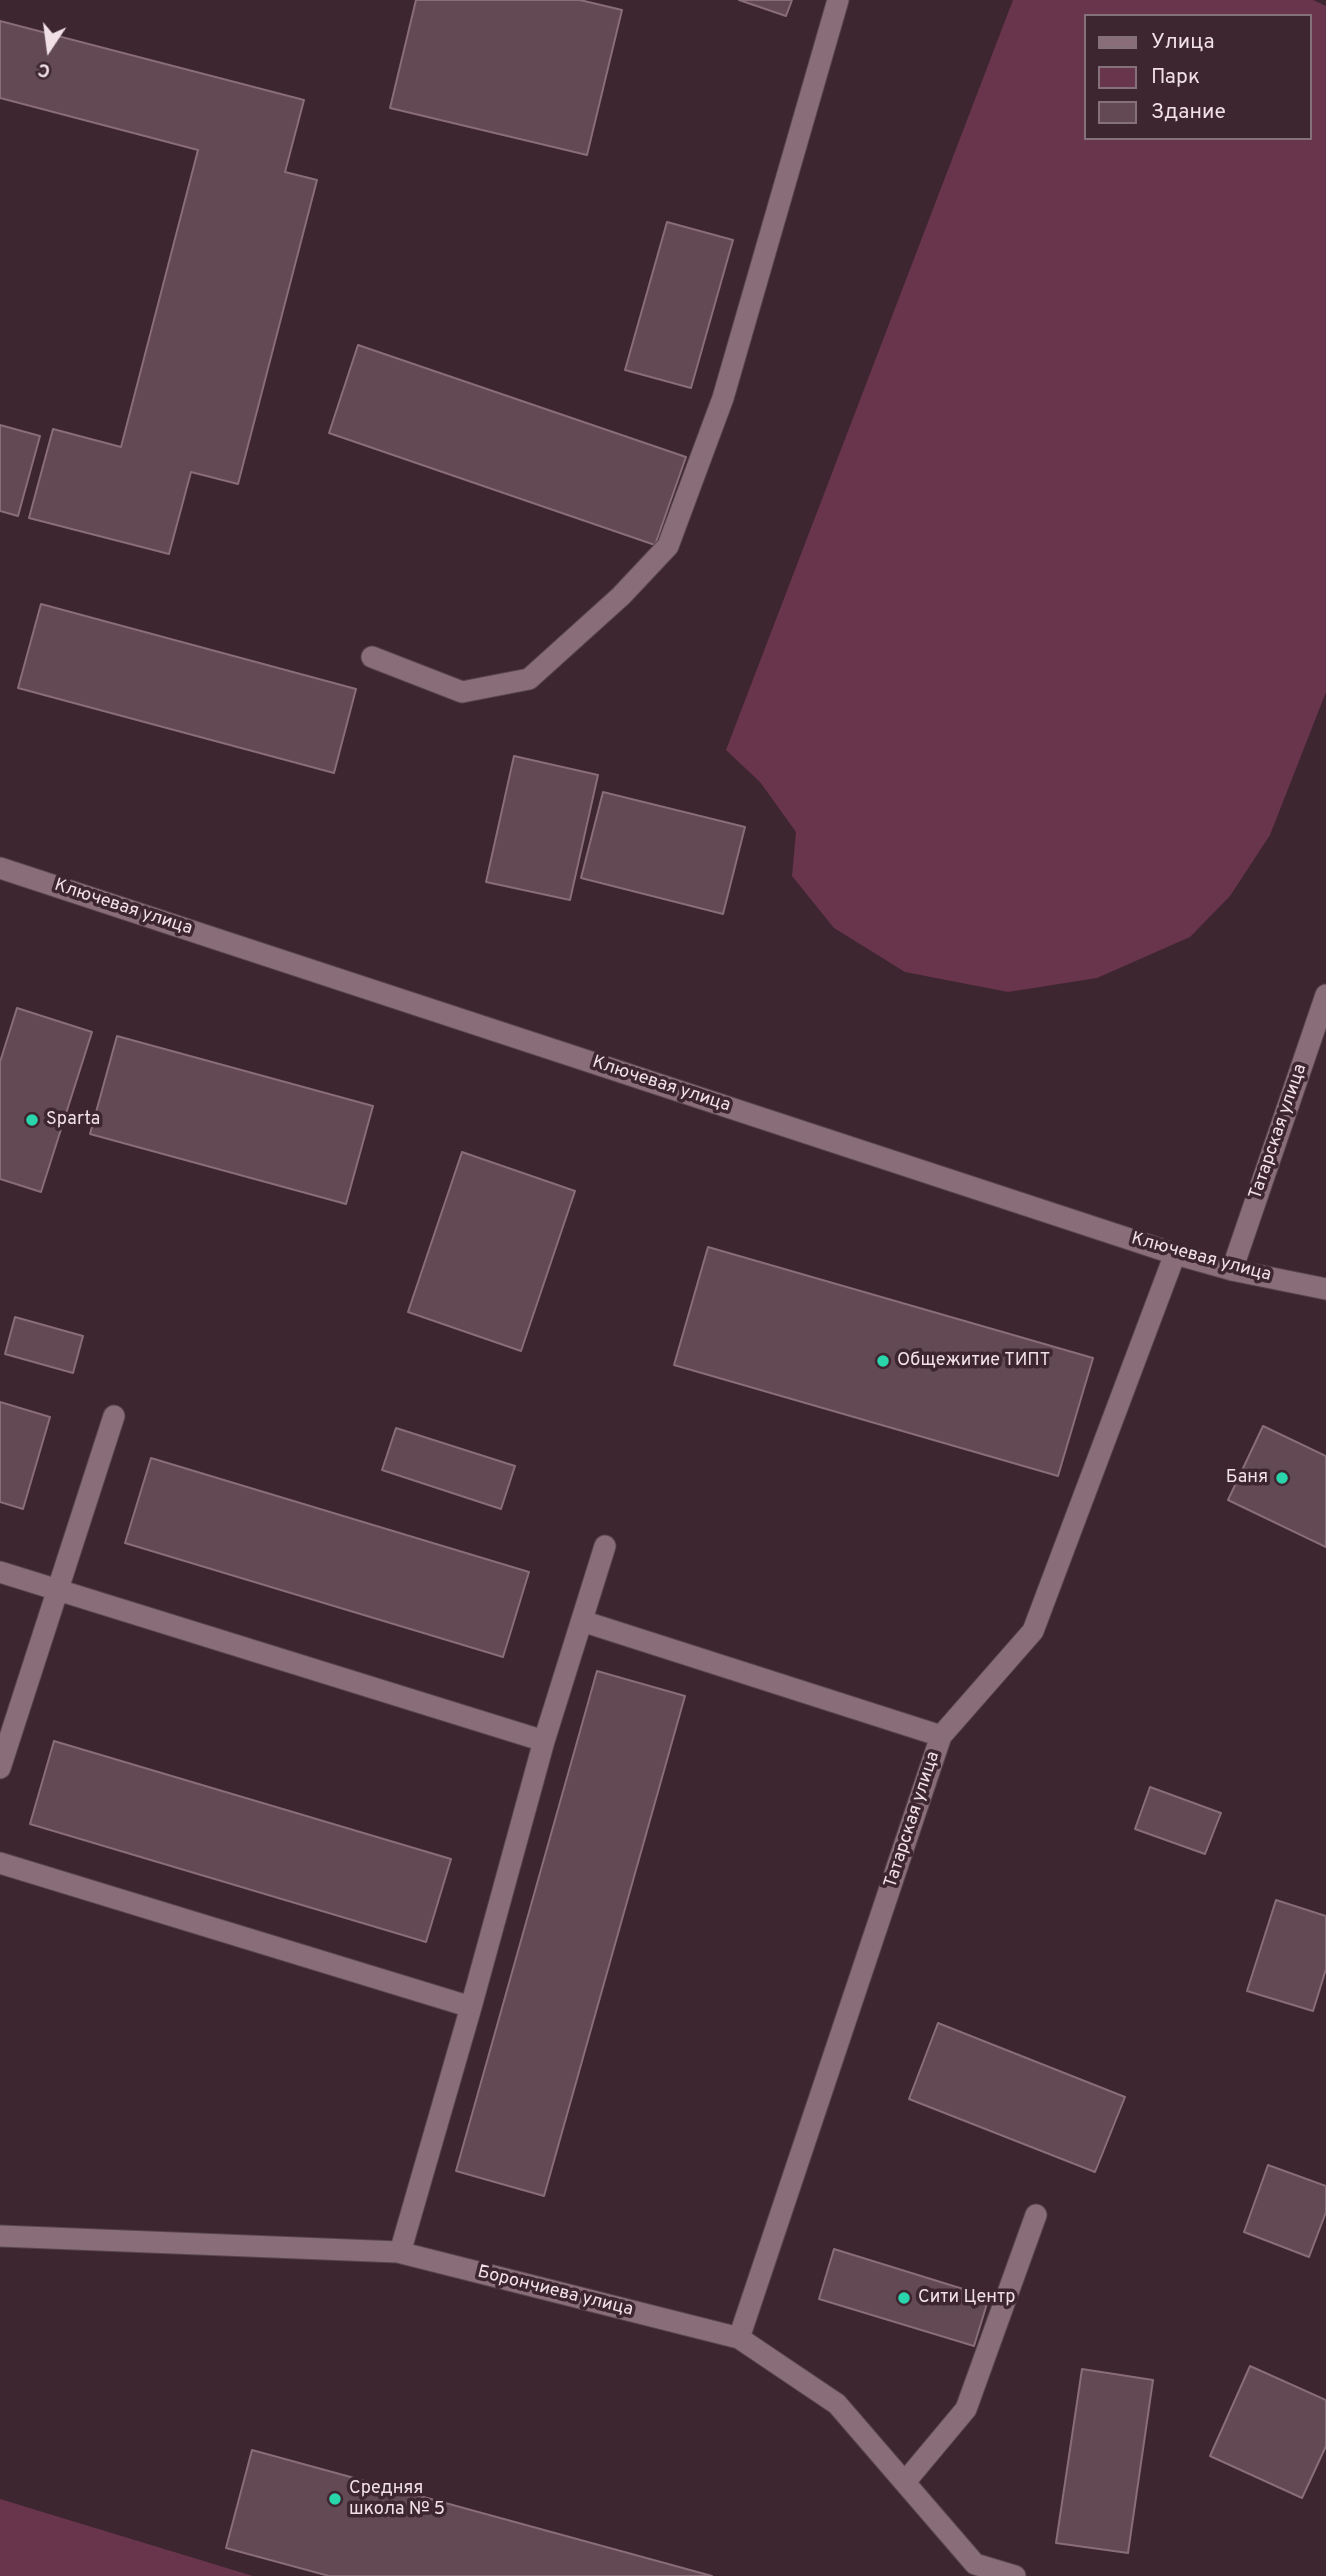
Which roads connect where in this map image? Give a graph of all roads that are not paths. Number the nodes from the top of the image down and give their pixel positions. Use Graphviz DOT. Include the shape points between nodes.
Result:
graph roads {
  1 [pos="838,0"];
  2 [pos="372,657"];
  3 [pos="0,868"];
  4 [pos="1326,995"];
  5 [pos="1175,1254"];
  6 [pos="1232,1270"];
  7 [pos="1326,1289"];
  8 [pos="114,1416"];
  9 [pos="606,1546"];
  10 [pos="0,1572"];
  11 [pos="58,1590"];
  12 [pos="582,1621"];
  13 [pos="941,1736"];
  14 [pos="544,1741"];
  15 [pos="0,1768"];
  16 [pos="0,1863"];
  17 [pos="471,2007"];
  18 [pos="1036,2215"];
  19 [pos="0,2236"];
  20 [pos="398,2252"];
  21 [pos="739,2338"];
  22 [pos="905,2482"];
  23 [pos="974,2570"];
  24 [pos="1015,2576"];
  1 -- 2 [label="street" via="723,398 668,546 621,596 529,679 462,692"];
  3 -- 5 [label="street, Ключевая улица"];
  4 -- 6 [label="street, Татарская улица"];
  5 -- 6 [label="street, Ключевая улица"];
  5 -- 13 [label="street, Татарская улица" via="1033,1632"];
  6 -- 7 [label="street, Ключевая улица"];
  8 -- 11 [label="street"];
  9 -- 12 [label="street"];
  10 -- 11 [label="street"];
  11 -- 14 [label="street"];
  11 -- 15 [label="street"];
  12 -- 13 [label="street"];
  12 -- 14 [label="street"];
  13 -- 21 [label="street, Татарская улица"];
  14 -- 17 [label="street"];
  16 -- 17 [label="street"];
  17 -- 20 [label="street"];
  18 -- 22 [label="street" via="966,2409"];
  19 -- 20 [label="street, Борончиева улица"];
  20 -- 21 [label="street, Борончиева улица"];
  21 -- 22 [label="street, Борончиева улица" via="837,2404"];
  22 -- 23 [label="street, Борончиева улица"];
  23 -- 24 [label="street, Борончиева улица"];
}
